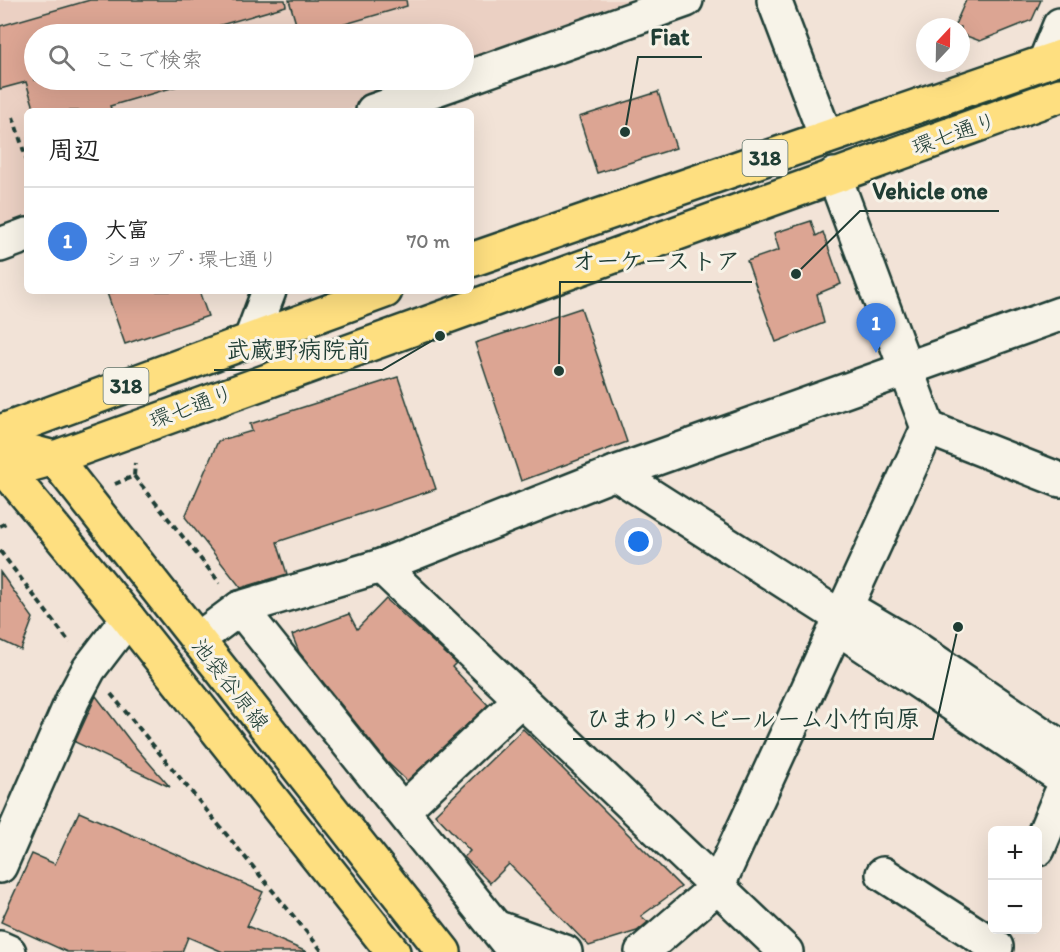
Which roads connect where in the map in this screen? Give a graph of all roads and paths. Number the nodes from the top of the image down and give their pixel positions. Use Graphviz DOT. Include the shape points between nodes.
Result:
graph roads {
  1 [pos="686,0"];
  2 [pos="774,0"];
  3 [pos="1060,25"];
  4 [pos="1053,59"];
  5 [pos="474,75"];
  6 [pos="432,90"];
  7 [pos="1060,95"];
  8 [pos="381,108"];
  9 [pos="13,117"];
  10 [pos="826,137"];
  11 [pos="24,152"];
  12 [pos="834,175"];
  13 [pos="24,236"];
  14 [pos="0,244"];
  15 [pos="474,259"];
  16 [pos="268,294"];
  17 [pos="377,294"];
  18 [pos="1060,314"];
  19 [pos="251,339"];
  20 [pos="905,369"];
  21 [pos="928,428"];
  22 [pos="0,432"];
  23 [pos="135,457"];
  24 [pos="54,458"];
  25 [pos="2,463"];
  26 [pos="615,473"];
  27 [pos="134,476"];
  28 [pos="1060,480"];
  29 [pos="107,487"];
  30 [pos="0,551"];
  31 [pos="131,556"];
  32 [pos="381,566"];
  33 [pos="240,608"];
  34 [pos="842,617"];
  35 [pos="128,618"];
  36 [pos="198,640"];
  37 [pos="89,669"];
  38 [pos="521,699"];
  39 [pos="1060,747"];
  40 [pos="1060,776"];
  41 [pos="1060,796"];
  42 [pos="403,810"];
  43 [pos="1042,839"];
  44 [pos="0,866"];
  45 [pos="883,874"];
  46 [pos="717,887"];
  47 [pos="505,940"];
  48 [pos="998,943"];
  49 [pos="0,948"];
  50 [pos="9,952"];
  51 [pos="323,952"];
  52 [pos="393,952"];
  53 [pos="444,952"];
  54 [pos="565,952"];
  55 [pos="642,952"];
  56 [pos="786,952"];
  1 -- 5 [label="street"];
  2 -- 10 [label="street"];
  3 -- 4 [label="street"];
  4 -- 10 [label="main road, 環七通り / 318"];
  6 -- 8 [label="street"];
  7 -- 12 [label="main road, 環七通り / 318"];
  9 -- 11 [label="path"];
  10 -- 15 [label="main road, 環七通り / 318"];
  12 -- 20 [label="street"];
  12 -- 24 [label="main road, 環七通り / 318"];
  13 -- 14 [label="street"];
  16 -- 19 [label="street"];
  17 -- 19 [label="main road, 環七通り / 318"];
  18 -- 20 [label="street"];
  19 -- 22 [label="main road, 環七通り / 318"];
  20 -- 21 [label="street"];
  20 -- 26 [label="street"];
  21 -- 28 [label="street"];
  21 -- 34 [label="street"];
  23 -- 27 [label="path"];
  24 -- 25 [label="main road, 池袋谷原線"];
  24 -- 31 [label="main road, 池袋谷原線"];
  25 -- 35 [label="main road, 池袋谷原線"];
  26 -- 32 [label="street"];
  26 -- 34 [label="street"];
  27 -- 29 [label="path"];
  27 -- 33 [label="path"];
  30 -- 37 [label="path"];
  31 -- 35 [label="main road" via="137,605"];
  31 -- 36 [label="main road, 池袋谷原線"];
  32 -- 33 [label="street"];
  32 -- 38 [label="street"];
  33 -- 36 [label="street"];
  33 -- 42 [label="street"];
  34 -- 39 [label="street" via="914,647"];
  34 -- 40 [label="street"];
  34 -- 46 [label="street"];
  35 -- 37 [label="street"];
  35 -- 52 [label="main road, 池袋谷原線"];
  36 -- 53 [label="main road, 池袋谷原線"];
  37 -- 44 [label="street"];
  37 -- 51 [label="path"];
  38 -- 42 [label="street"];
  38 -- 46 [label="street"];
  41 -- 43 [label="street"];
  42 -- 47 [label="street"];
  45 -- 48 [label="street"];
  46 -- 55 [label="street"];
  46 -- 56 [label="street"];
  47 -- 54 [label="street"];
  49 -- 50 [label="street"];
}
